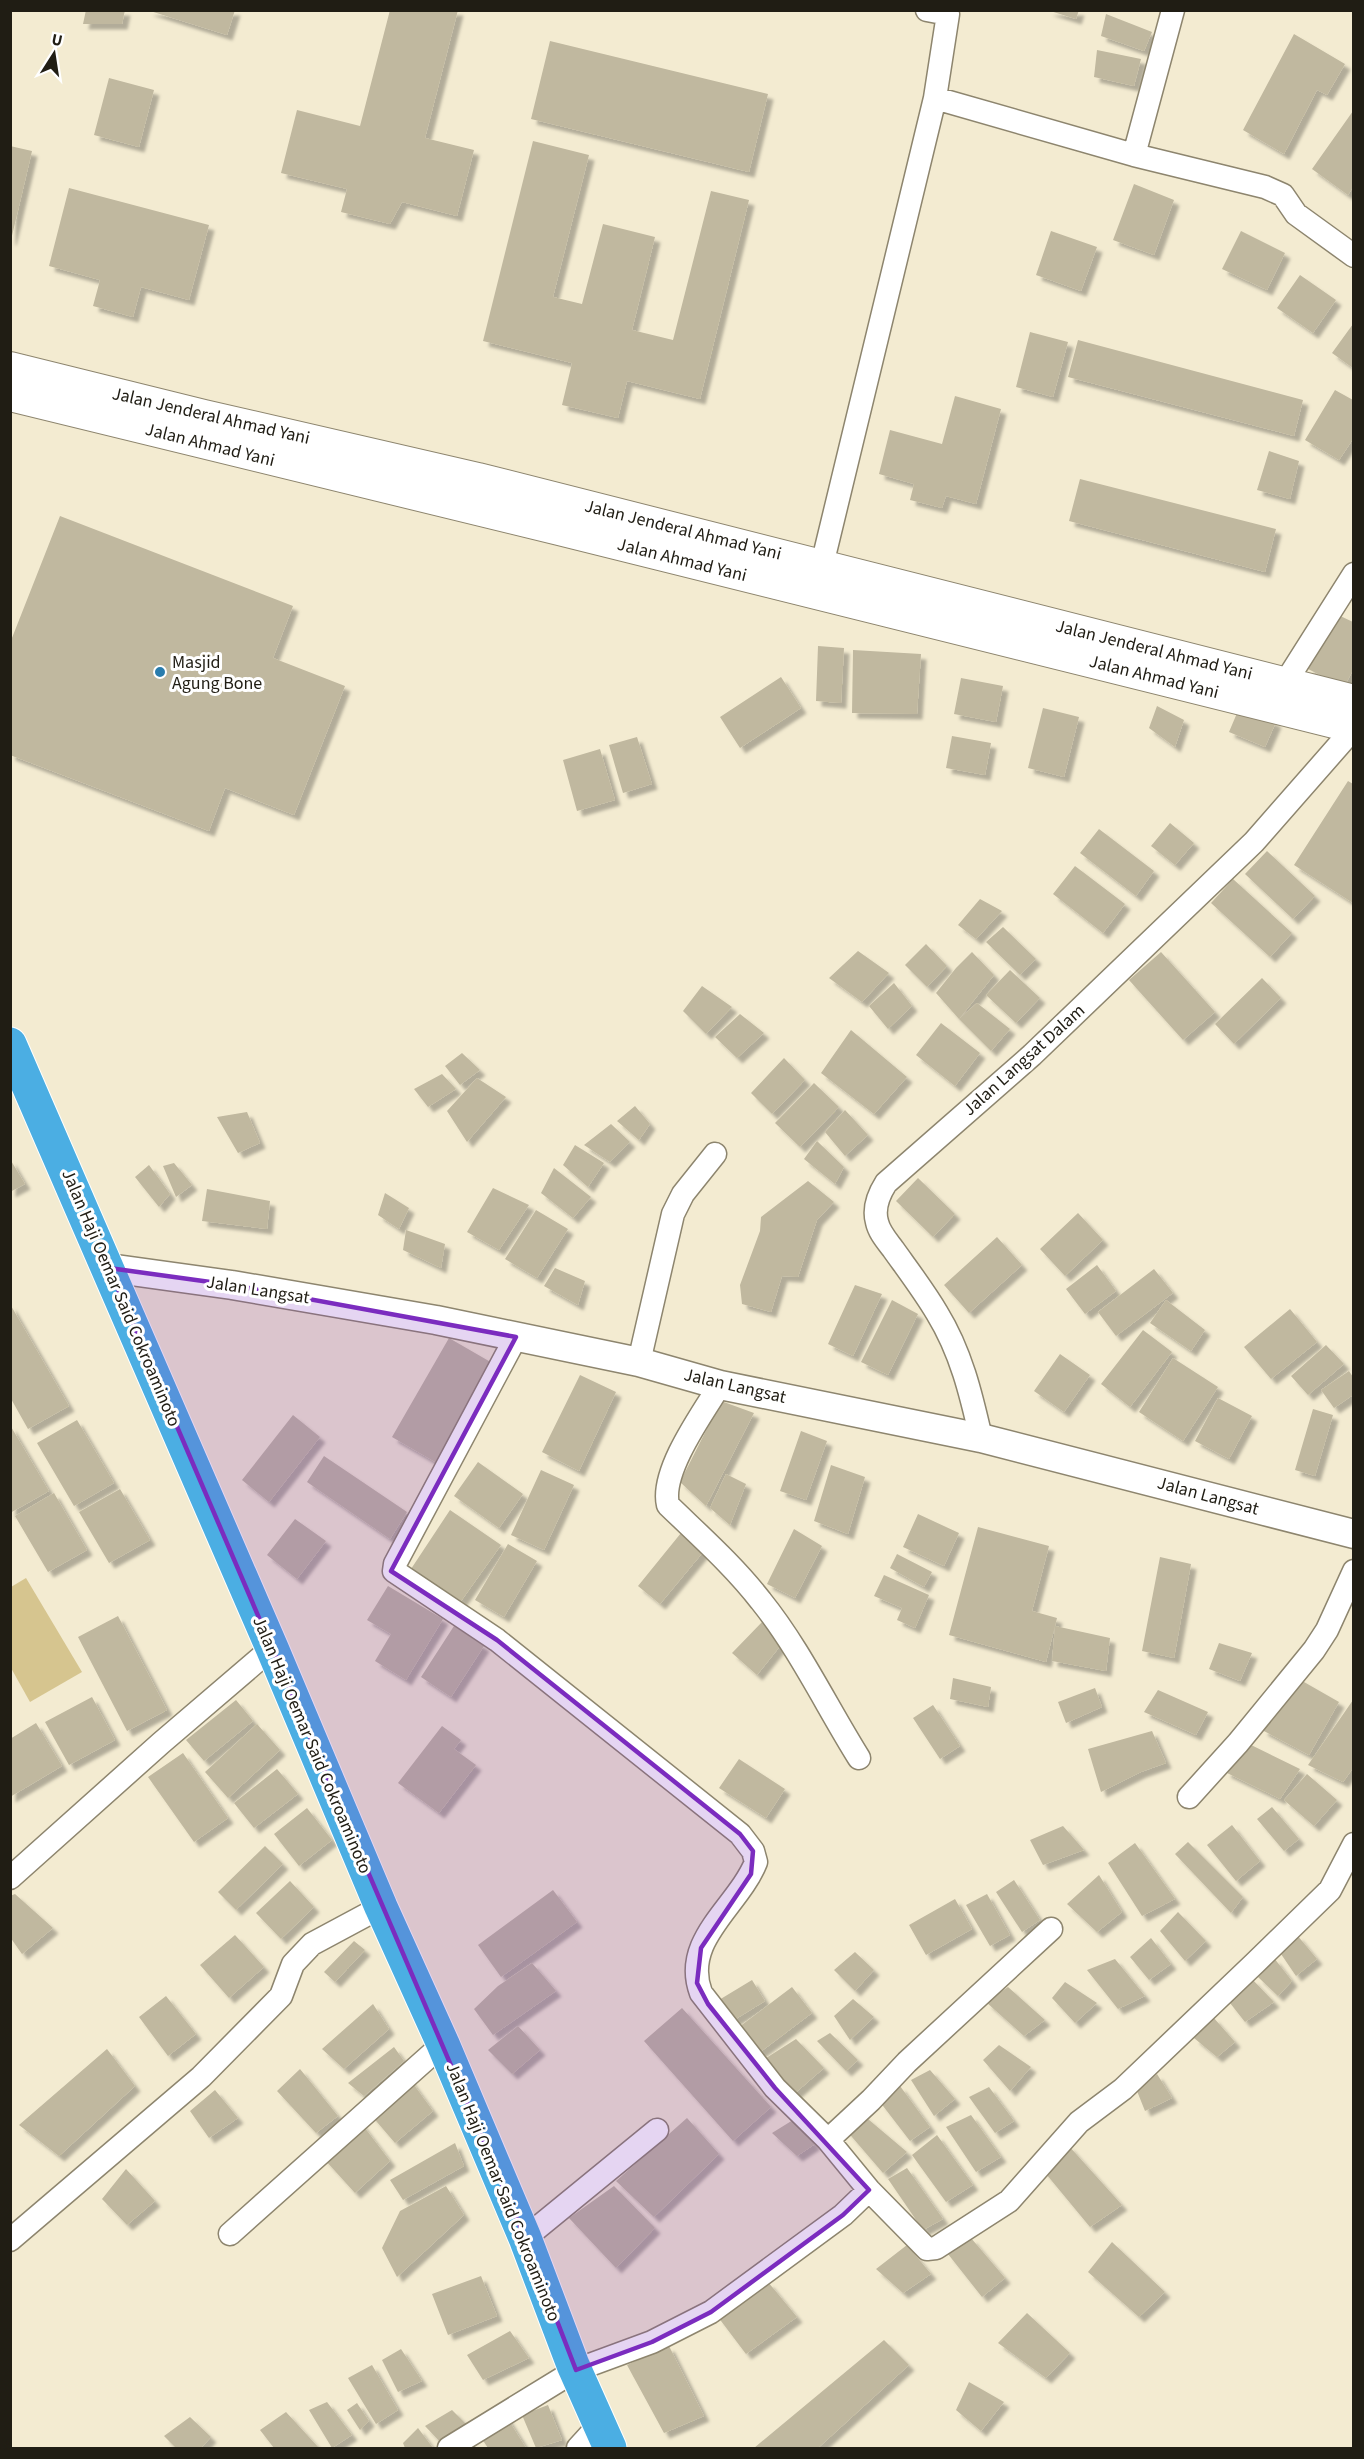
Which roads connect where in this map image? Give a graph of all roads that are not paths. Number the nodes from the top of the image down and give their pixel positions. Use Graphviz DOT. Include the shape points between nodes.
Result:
graph roads {
  1 [pos="1173,10"];
  2 [pos="941,12"];
  3 [pos="935,98"];
  4 [pos="1134,155"];
  5 [pos="1353,256"];
  6 [pos="10,368"];
  7 [pos="10,395"];
  8 [pos="474,494"];
  9 [pos="822,565"];
  10 [pos="1353,574"];
  11 [pos="1285,683"];
  12 [pos="1353,700"];
  13 [pos="1353,728"];
  14 [pos="10,1044"];
  15 [pos="715,1154"];
  16 [pos="109,1268"];
  17 [pos="516,1337"];
  18 [pos="639,1362"];
  19 [pos="720,1385"];
  20 [pos="981,1438"];
  21 [pos="1353,1534"];
  22 [pos="1353,1571"];
  23 [pos="272,1648"];
  24 [pos="859,1758"];
  25 [pos="1189,1797"];
  26 [pos="1353,1844"];
  27 [pos="10,1878"];
  28 [pos="381,1907"];
  29 [pos="1051,1929"];
  30 [pos="442,2044"];
  31 [pos="657,2130"];
  32 [pos="828,2140"];
  33 [pos="869,2190"];
  34 [pos="230,2234"];
  35 [pos="525,2238"];
  36 [pos="10,2240"];
  37 [pos="576,2370"];
  38 [pos="596,2441"];
  39 [pos="449,2448"];
  1 -- 4 [label="street"];
  2 -- 3 [label="street"];
  3 -- 4 [label="street"];
  3 -- 9 [label="street"];
  4 -- 5 [label="street" via="1265,187 1283,195 1296,214"];
  6 -- 8 [label="main road, Jalan Jenderal Ahmad Yani" via="204,416"];
  7 -- 8 [label="main road, Jalan Ahmad Yani"];
  8 -- 9 [label="main road, Jalan Jenderal Ahmad Yani"];
  8 -- 13 [label="main road, Jalan Ahmad Yani" via="570,532"];
  9 -- 11 [label="main road, Jalan Jenderal Ahmad Yani"];
  10 -- 11 [label="street"];
  11 -- 12 [label="main road, Jalan Jenderal Ahmad Yani"];
  13 -- 20 [label="street, Jalan Langsat Dalam" via="1254,842 1032,1055 886,1183 880,1193 876,1221 951,1338 969,1382"];
  14 -- 16 [label="highway, Jalan Haji Oemar Said Cokroaminoto"];
  15 -- 18 [label="street" via="683,1194 673,1214"];
  16 -- 17 [label="street, Jalan Langsat" via="232,1285"];
  16 -- 23 [label="highway, Jalan Haji Oemar Said Cokroaminoto"];
  17 -- 18 [label="street, Jalan Langsat"];
  17 -- 32 [label="street" via="394,1571 497,1640 740,1834 753,1851 756,1862 751,1875 701,1948 696,1962 697,1983 708,2004 775,2088"];
  18 -- 19 [label="street, Jalan Langsat"];
  19 -- 20 [label="street, Jalan Langsat"];
  19 -- 24 [label="street" via="671,1471 665,1493 668,1505 762,1602"];
  20 -- 21 [label="street, Jalan Langsat"];
  22 -- 25 [label="street" via="1328,1630 1314,1650"];
  23 -- 27 [label="street"];
  23 -- 28 [label="highway, Jalan Haji Oemar Said Cokroaminoto"];
  26 -- 33 [label="street" via="1330,1890 1123,2089 1079,2122 1009,2201 931,2250"];
  28 -- 30 [label="highway, Jalan Haji Oemar Said Cokroaminoto"];
  28 -- 36 [label="street" via="312,1944 293,1964 281,1996 209,2069"];
  29 -- 32 [label="street"];
  30 -- 34 [label="street"];
  30 -- 35 [label="highway, Jalan Haji Oemar Said Cokroaminoto"];
  31 -- 35 [label="street"];
  32 -- 33 [label="street"];
  33 -- 37 [label="street" via="835,2222 711,2312 680,2330"];
  35 -- 37 [label="highway, Jalan Haji Oemar Said Cokroaminoto"];
  37 -- 38 [label="highway, Jalan Haji Oemar Said Cokroaminoto"];
  37 -- 39 [label="street"];
}
